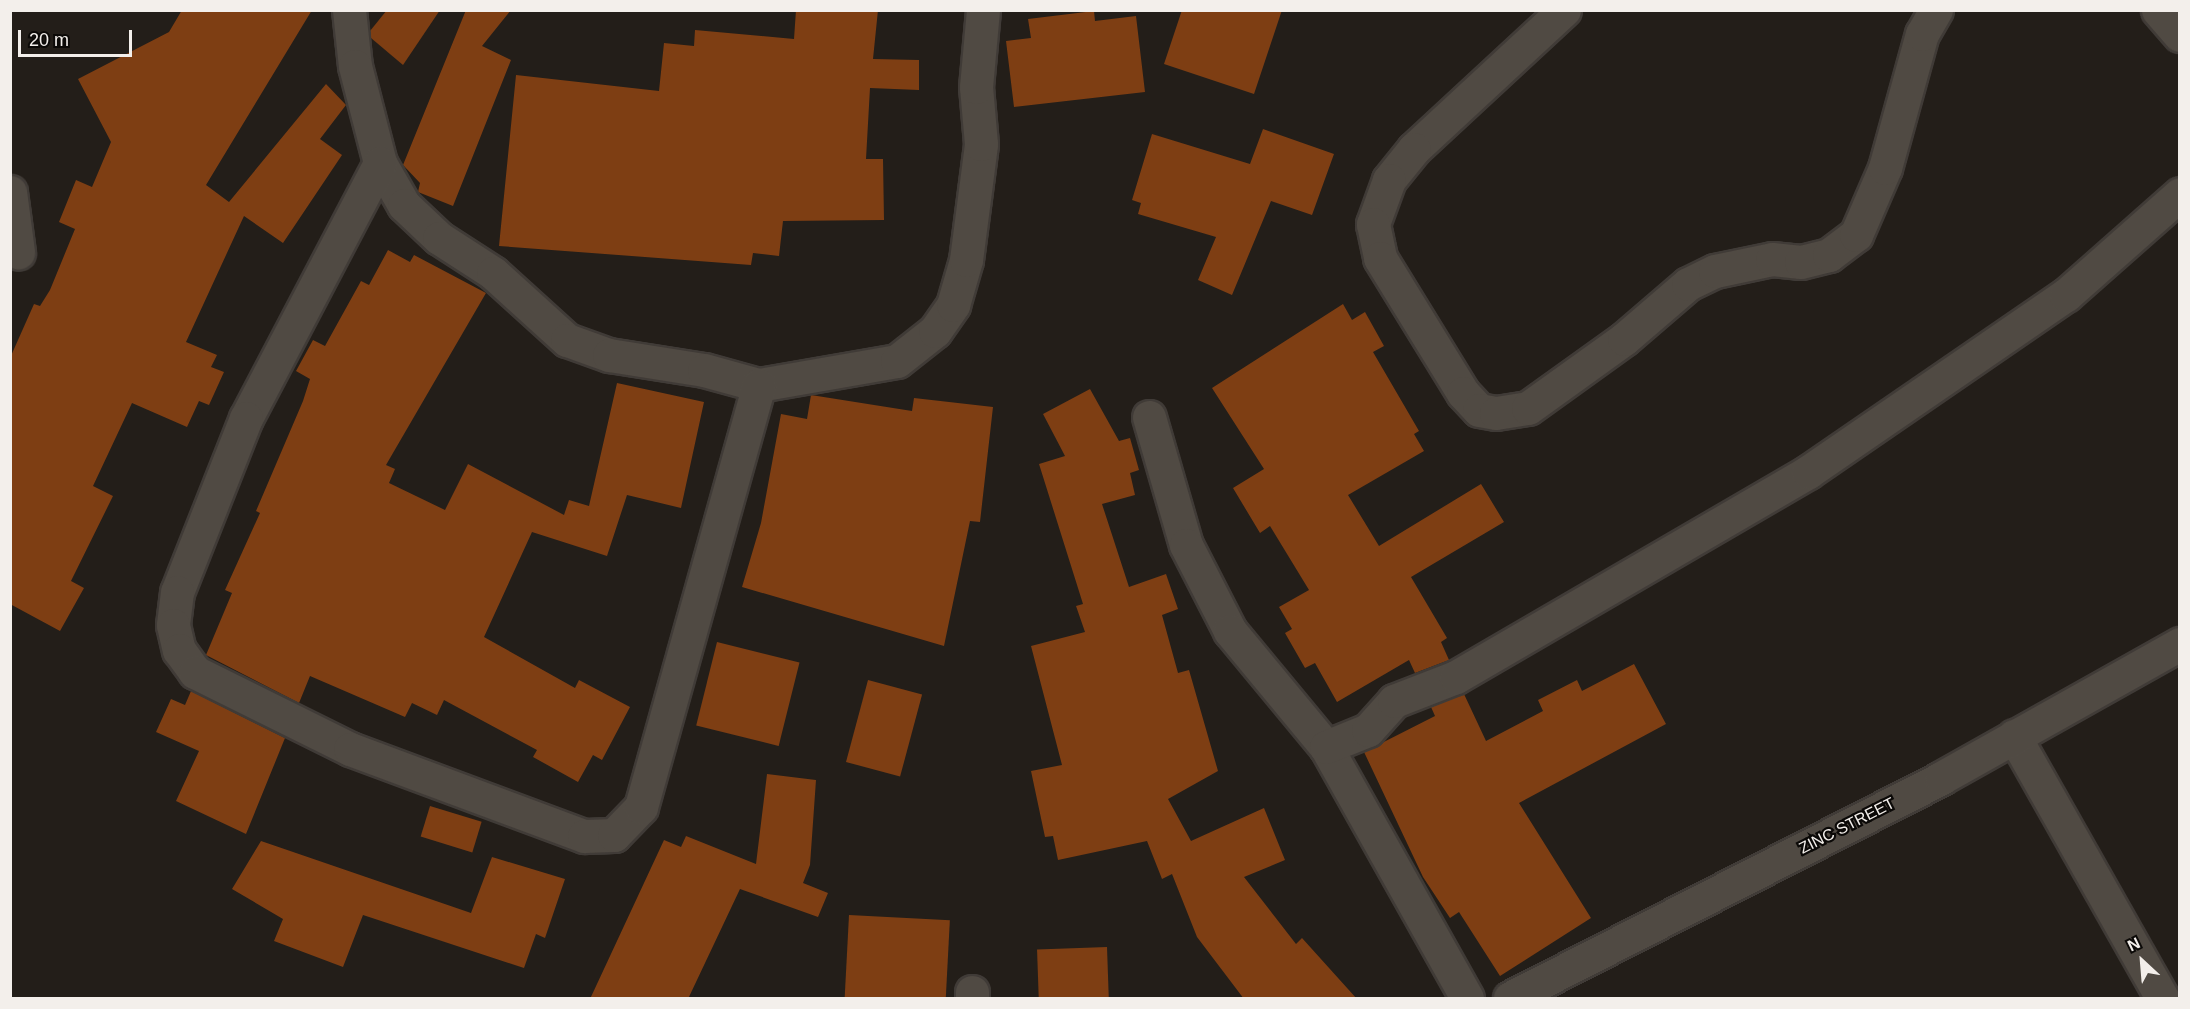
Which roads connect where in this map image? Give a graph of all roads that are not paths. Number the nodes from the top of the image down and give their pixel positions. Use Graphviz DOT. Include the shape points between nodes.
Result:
graph roads {
  1 [pos="349,10"];
  2 [pos="983,10"];
  3 [pos="1564,10"];
  4 [pos="1936,10"];
  5 [pos="2158,10"];
  6 [pos="2180,35"];
  7 [pos="380,164"];
  8 [pos="10,192"];
  9 [pos="2180,194"];
  10 [pos="18,252"];
  11 [pos="759,385"];
  12 [pos="1149,417"];
  13 [pos="2180,644"];
  14 [pos="2014,736"];
  15 [pos="1326,747"];
  16 [pos="1467,999"];
  17 [pos="1510,999"];
  18 [pos="2162,999"];
  1 -- 7 [label="street" via="355,66"];
  2 -- 11 [label="street" via="976,87 981,144 966,260 953,304 935,331 897,361"];
  3 -- 4 [label="street" via="1414,149 1389,180 1373,224 1380,258 1463,393 1479,410 1496,413 1528,408 1688,284 1714,271 1828,255 1856,235 1885,168 1922,34"];
  5 -- 6 [label="street"];
  7 -- 11 [label="street" via="404,205 439,238 493,273 567,340 609,355 704,370"];
  7 -- 11 [label="street" via="246,418 177,592 177,642 195,672 350,749 584,836 614,834 641,807"];
  8 -- 10 [label="street"];
  9 -- 15 [label="street" via="2066,295 1808,471 1456,677 1394,701 1368,730"];
  12 -- 15 [label="street" via="1186,545 1230,631"];
  13 -- 14 [label="street, ZINC STREET"];
  14 -- 17 [label="street, ZINC STREET"];
  14 -- 18 [label="street"];
  15 -- 16 [label="street"];
}
